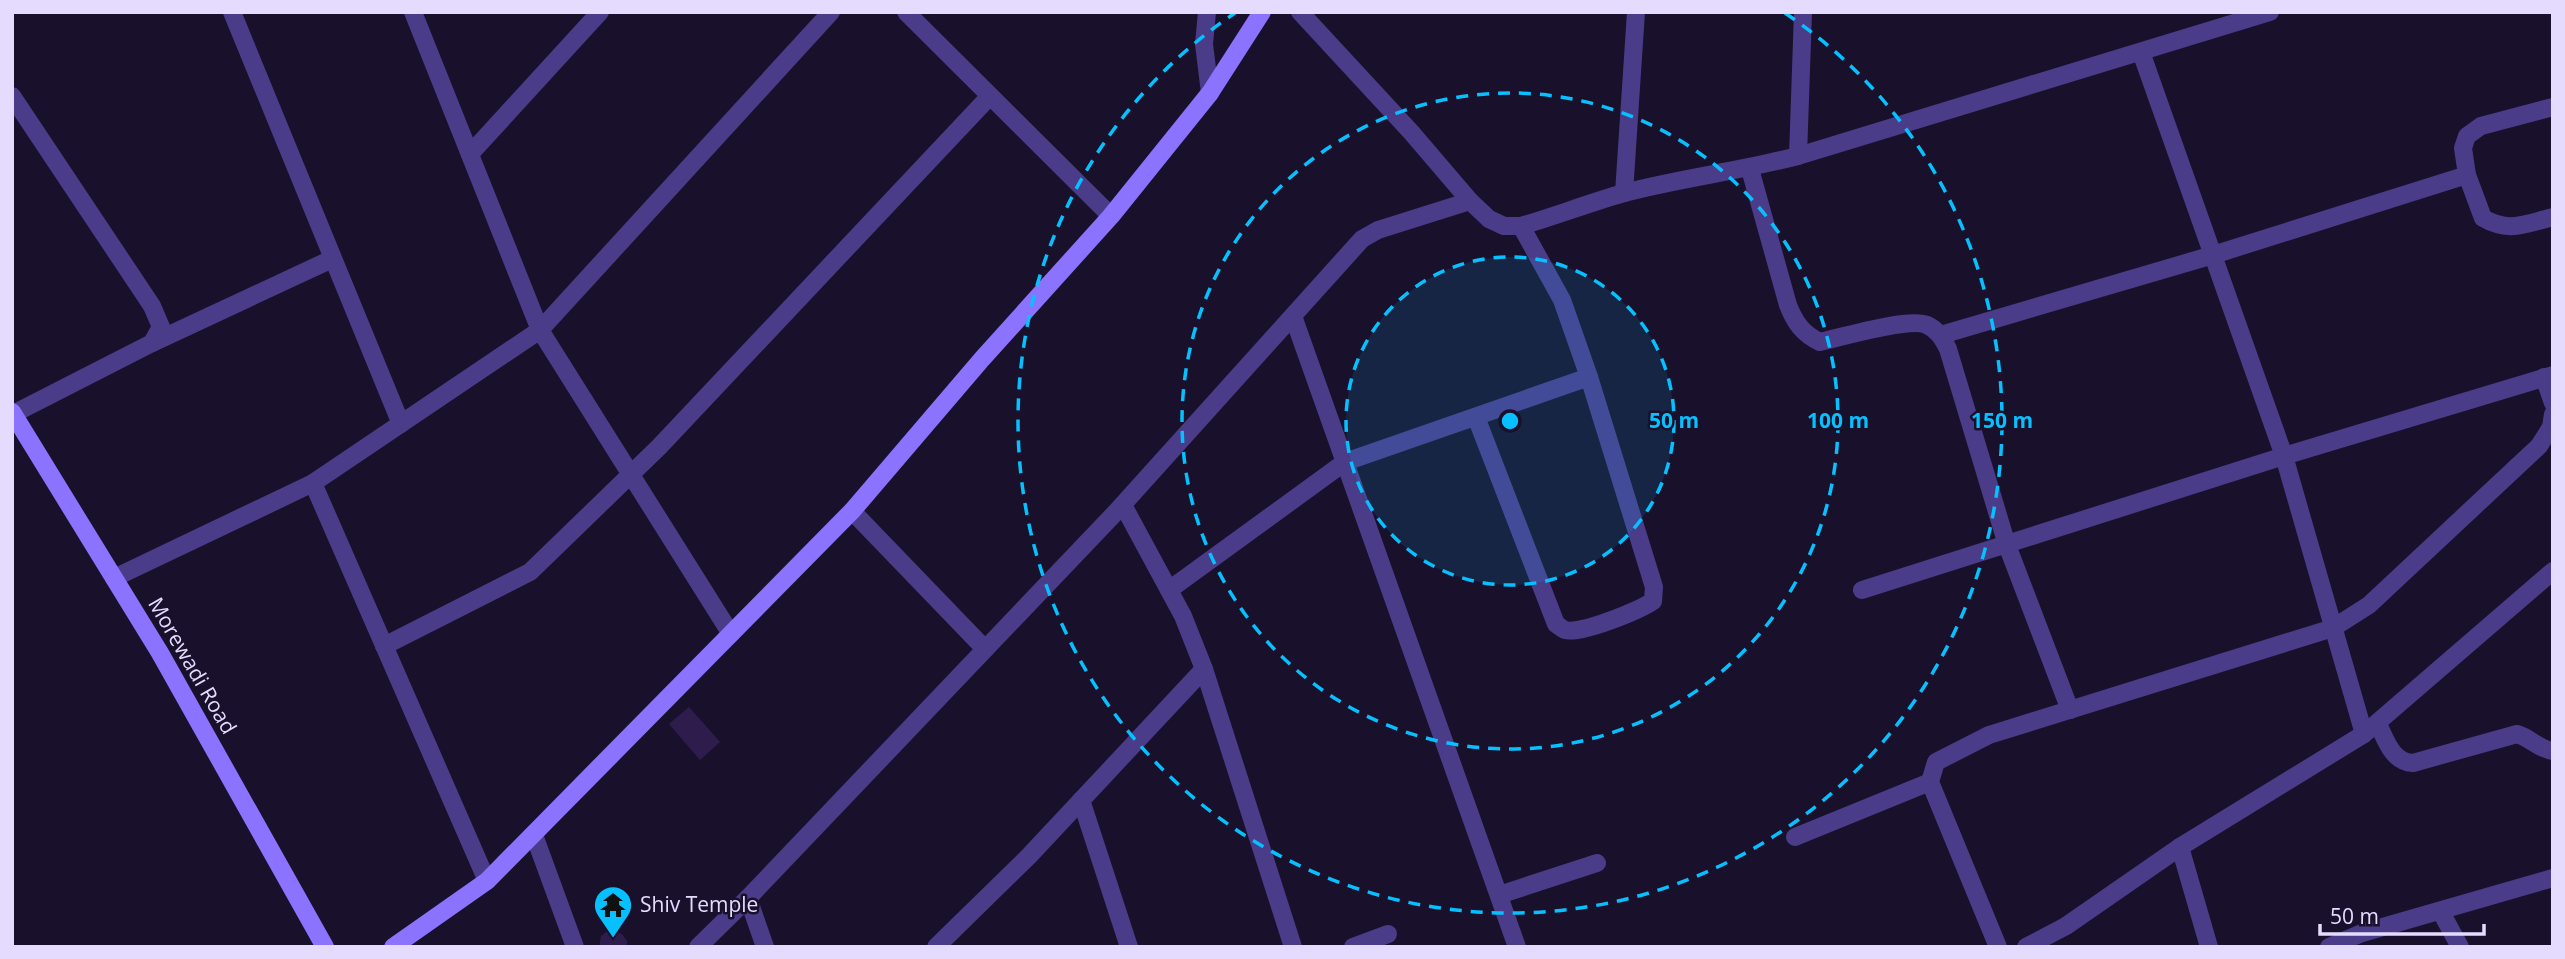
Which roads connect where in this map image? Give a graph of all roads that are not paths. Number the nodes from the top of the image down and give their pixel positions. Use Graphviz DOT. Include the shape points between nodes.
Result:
graph roads {
  1 [pos="232,12"];
  2 [pos="413,12"];
  3 [pos="831,12"];
  4 [pos="906,12"];
  5 [pos="1207,12"];
  6 [pos="1262,12"];
  7 [pos="1300,12"];
  8 [pos="1636,12"];
  9 [pos="1803,12"];
  10 [pos="2270,12"];
  11 [pos="595,15"];
  12 [pos="2141,52"];
  13 [pos="1210,93"];
  14 [pos="12,96"];
  15 [pos="990,96"];
  16 [pos="2553,107"];
  17 [pos="470,154"];
  18 [pos="1798,156"];
  19 [pos="1751,169"];
  20 [pos="2467,175"];
  21 [pos="1624,193"];
  22 [pos="1469,201"];
  23 [pos="1111,216"];
  24 [pos="2553,217"];
  25 [pos="1521,226"];
  26 [pos="2213,255"];
  27 [pos="332,259"];
  28 [pos="1293,316"];
  29 [pos="540,330"];
  30 [pos="1941,335"];
  31 [pos="152,343"];
  32 [pos="2548,376"];
  33 [pos="1589,377"];
  34 [pos="2553,403"];
  35 [pos="13,413"];
  36 [pos="2553,414"];
  37 [pos="1476,417"];
  38 [pos="401,424"];
  39 [pos="2284,456"];
  40 [pos="1345,461"];
  41 [pos="629,475"];
  42 [pos="313,484"];
  43 [pos="1123,505"];
  44 [pos="852,511"];
  45 [pos="2007,545"];
  46 [pos="2553,571"];
  47 [pos="114,578"];
  48 [pos="1169,590"];
  49 [pos="1862,590"];
  50 [pos="2333,628"];
  51 [pos="731,634"];
  52 [pos="384,646"];
  53 [pos="985,649"];
  54 [pos="1204,669"];
  55 [pos="2070,710"];
  56 [pos="2371,729"];
  57 [pos="2553,751"];
  58 [pos="1930,782"];
  59 [pos="1081,800"];
  60 [pos="534,835"];
  61 [pos="1795,837"];
  62 [pos="2180,847"];
  63 [pos="1597,863"];
  64 [pos="2553,878"];
  65 [pos="487,881"];
  66 [pos="1499,895"];
  67 [pos="748,898"];
  68 [pos="2441,912"];
  69 [pos="1388,934"];
  70 [pos="2364,940"];
  71 [pos="325,947"];
  72 [pos="393,947"];
  73 [pos="575,947"];
  74 [pos="698,947"];
  75 [pos="765,947"];
  76 [pos="936,947"];
  77 [pos="1129,947"];
  78 [pos="1293,947"];
  79 [pos="1353,947"];
  80 [pos="1517,947"];
  81 [pos="1998,947"];
  82 [pos="2026,947"];
  83 [pos="2209,947"];
  84 [pos="2329,947"];
  85 [pos="2460,947"];
  1 -- 27 [label="street"];
  2 -- 17 [label="street"];
  3 -- 29 [label="street"];
  4 -- 15 [label="street"];
  5 -- 13 [label="street" via="1204,44"];
  6 -- 13 [label="street"];
  7 -- 22 [label="street"];
  8 -- 21 [label="street"];
  9 -- 18 [label="street"];
  10 -- 12 [label="street"];
  11 -- 17 [label="street"];
  12 -- 18 [label="street"];
  12 -- 26 [label="street"];
  13 -- 23 [label="street"];
  14 -- 31 [label="street" via="152,306 161,327"];
  15 -- 23 [label="street"];
  15 -- 41 [label="street"];
  16 -- 20 [label="street" via="2481,125 2467,136 2463,148"];
  17 -- 29 [label="street"];
  18 -- 19 [label="street"];
  19 -- 21 [label="street"];
  19 -- 30 [label="street" via="1788,305 1806,336 1820,342 1911,322"];
  20 -- 24 [label="street" via="2483,218 2497,226 2511,228"];
  20 -- 26 [label="street"];
  21 -- 25 [label="street"];
  22 -- 25 [label="street" via="1489,219 1504,226"];
  22 -- 28 [label="street" via="1362,239"];
  23 -- 44 [label="street"];
  25 -- 33 [label="street" via="1562,300"];
  26 -- 30 [label="street"];
  26 -- 39 [label="street"];
  27 -- 31 [label="street"];
  27 -- 38 [label="street"];
  28 -- 40 [label="street"];
  28 -- 43 [label="street"];
  29 -- 38 [label="street"];
  29 -- 41 [label="street"];
  30 -- 45 [label="street"];
  31 -- 35 [label="street"];
  32 -- 34 [label="street"];
  32 -- 39 [label="street"];
  33 -- 37 [label="street"];
  33 -- 37 [label="street" via="1654,587 1653,601 1643,608 1581,630 1566,631 1556,624"];
  35 -- 47 [label="street, Morewadi Road"];
  36 -- 50 [label="street" via="2539,446 2369,605"];
  37 -- 40 [label="street"];
  38 -- 42 [label="street"];
  39 -- 45 [label="street"];
  39 -- 50 [label="street"];
  40 -- 48 [label="street"];
  40 -- 66 [label="street"];
  41 -- 51 [label="street"];
  41 -- 52 [label="street" via="530,572"];
  42 -- 47 [label="street"];
  42 -- 52 [label="street"];
  43 -- 48 [label="street"];
  43 -- 53 [label="street"];
  44 -- 51 [label="street"];
  44 -- 53 [label="street"];
  45 -- 49 [label="street"];
  45 -- 55 [label="street"];
  46 -- 56 [label="street"];
  47 -- 71 [label="street, Morewadi Road"];
  48 -- 54 [label="street"];
  50 -- 55 [label="street"];
  50 -- 56 [label="street"];
  51 -- 60 [label="street"];
  52 -- 65 [label="street"];
  53 -- 67 [label="street"];
  54 -- 59 [label="street"];
  54 -- 78 [label="street"];
  55 -- 58 [label="street" via="1989,735 1936,762"];
  56 -- 57 [label="street" via="2404,763 2517,734"];
  56 -- 62 [label="street"];
  58 -- 61 [label="street"];
  58 -- 81 [label="street"];
  59 -- 76 [label="street"];
  59 -- 77 [label="street"];
  60 -- 65 [label="street"];
  60 -- 73 [label="street"];
  62 -- 82 [label="street" via="2066,926"];
  62 -- 83 [label="street"];
  63 -- 66 [label="street"];
  64 -- 68 [label="street"];
  65 -- 72 [label="street"];
  66 -- 80 [label="street"];
  67 -- 74 [label="street"];
  67 -- 75 [label="street"];
  68 -- 70 [label="street"];
  68 -- 85 [label="street"];
  69 -- 79 [label="street"];
  70 -- 84 [label="street"];
}
